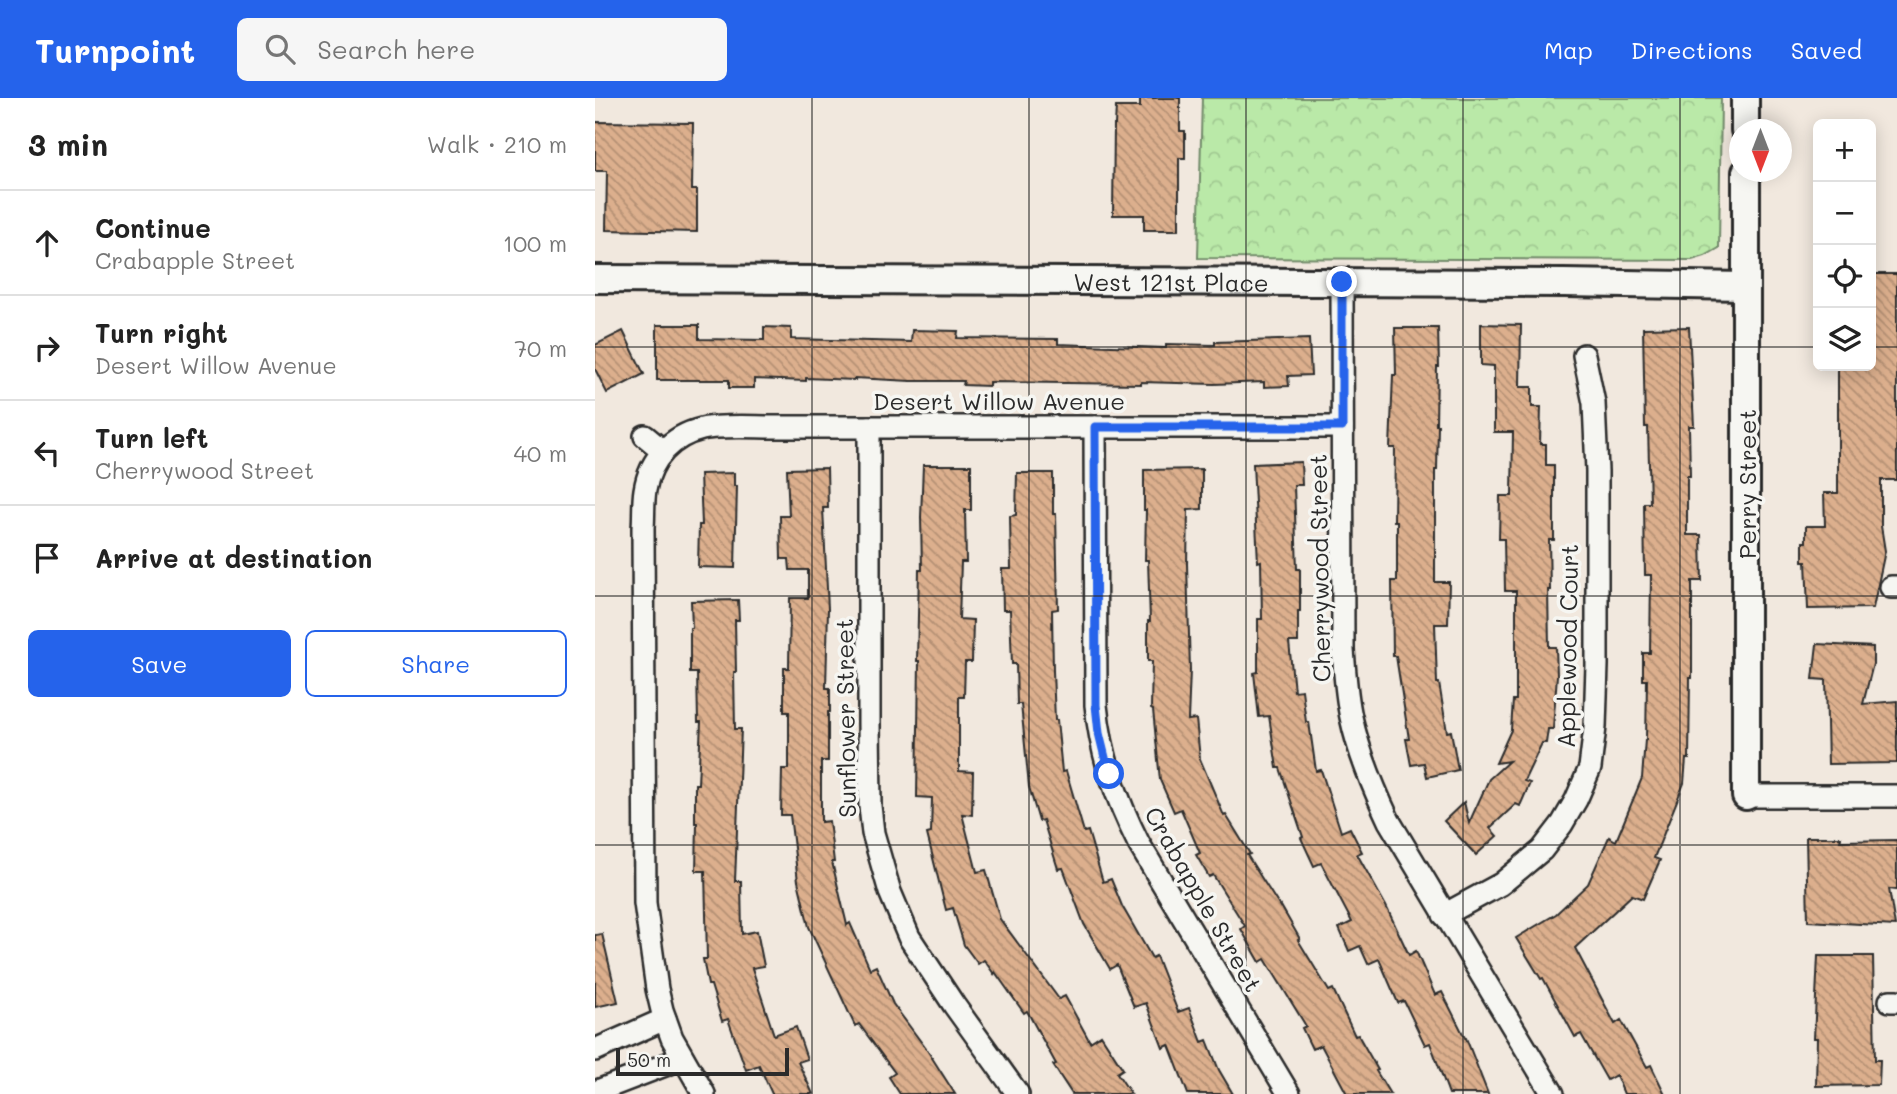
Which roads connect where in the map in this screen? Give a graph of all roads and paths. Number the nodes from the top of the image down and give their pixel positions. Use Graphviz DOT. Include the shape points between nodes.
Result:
graph roads {
  1 [pos="1745,98"];
  2 [pos="1745,119"];
  3 [pos="1745,182"];
  4 [pos="595,279"];
  5 [pos="1342,282"];
  6 [pos="1746,286"];
  7 [pos="1584,355"];
  8 [pos="869,427"];
  9 [pos="1095,427"];
  10 [pos="1342,427"];
  11 [pos="645,436"];
  12 [pos="662,450"];
  13 [pos="1746,796"];
  14 [pos="1897,796"];
  15 [pos="1444,915"];
  16 [pos="665,1019"];
  17 [pos="595,1050"];
  18 [pos="683,1058"];
  19 [pos="595,1092"];
  20 [pos="704,1094"];
  21 [pos="1018,1094"];
  22 [pos="1289,1094"];
  23 [pos="1553,1094"];
  1 -- 2 [label="street"];
  3 -- 6 [label="street, Perry Street"];
  4 -- 5 [label="street, West 121st Place"];
  5 -- 6 [label="street, West 121st Place"];
  5 -- 10 [label="street, Cherrywood Street"];
  6 -- 13 [label="street, Perry Street"];
  7 -- 15 [label="street, Applewood Court" via="1594,403 1597,471 1597,665 1590,768 1562,824 1542,850 1501,884"];
  8 -- 9 [label="street, Desert Willow Avenue"];
  8 -- 12 [label="street, Desert Willow Avenue" via="704,429"];
  8 -- 21 [label="street, Sunflower Street" via="873,832 909,937"];
  9 -- 10 [label="street, Desert Willow Avenue"];
  9 -- 22 [label="street, Crabapple Street" via="1096,705 1109,774 1139,844"];
  10 -- 15 [label="street, Cherrywood Street" via="1343,650 1351,717 1370,780 1389,821"];
  11 -- 12 [label="street"];
  12 -- 16 [label="street" via="645,489 643,584 645,903 656,989"];
  13 -- 14 [label="street"];
  15 -- 23 [label="street, Cherrywood Street"];
  16 -- 17 [label="street"];
  16 -- 18 [label="street"];
  18 -- 19 [label="street"];
  18 -- 20 [label="street"];
}
